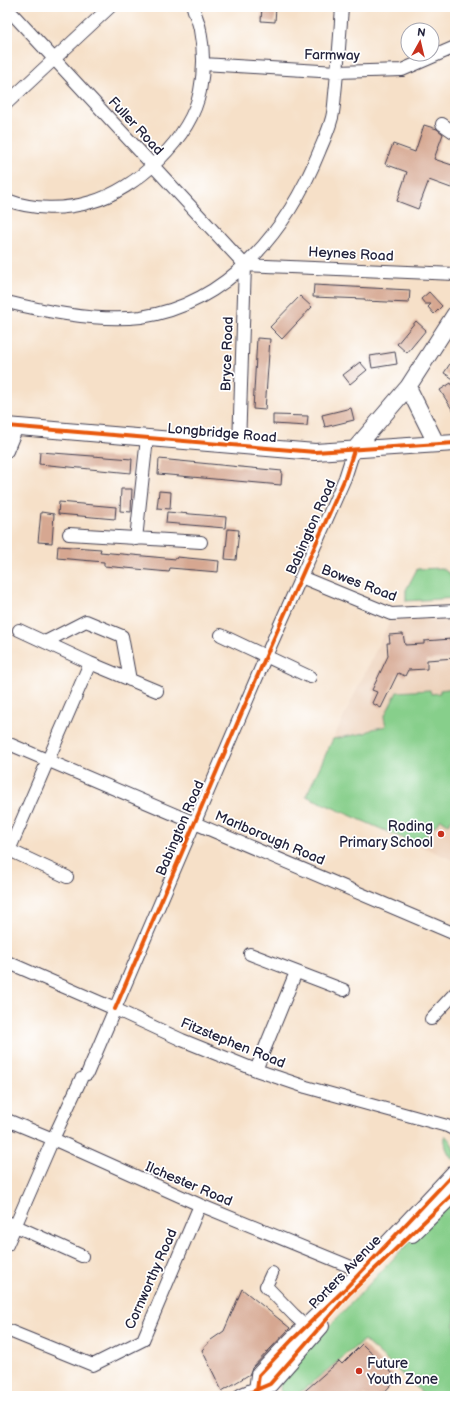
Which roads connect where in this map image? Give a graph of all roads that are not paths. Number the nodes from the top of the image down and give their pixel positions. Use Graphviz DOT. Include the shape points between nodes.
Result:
graph roads {
  1 [pos="110,7"];
  2 [pos="193,7"];
  3 [pos="342,7"];
  4 [pos="7,8"];
  5 [pos="455,47"];
  6 [pos="54,58"];
  7 [pos="203,64"];
  8 [pos="337,72"];
  9 [pos="7,103"];
  10 [pos="442,124"];
  11 [pos="455,133"];
  12 [pos="152,166"];
  13 [pos="7,200"];
  14 [pos="245,265"];
  15 [pos="455,274"];
  16 [pos="7,302"];
  17 [pos="455,314"];
  18 [pos="408,387"];
  19 [pos="12,426"];
  20 [pos="147,438"];
  21 [pos="450,444"];
  22 [pos="239,445"];
  23 [pos="354,450"];
  24 [pos="7,451"];
  25 [pos="69,534"];
  26 [pos="136,539"];
  27 [pos="201,542"];
  28 [pos="301,577"];
  29 [pos="455,611"];
  30 [pos="20,630"];
  31 [pos="221,635"];
  32 [pos="45,642"];
  33 [pos="266,656"];
  34 [pos="90,663"];
  35 [pos="310,677"];
  36 [pos="130,680"];
  37 [pos="157,691"];
  38 [pos="7,743"];
  39 [pos="48,760"];
  40 [pos="195,823"];
  41 [pos="8,851"];
  42 [pos="67,877"];
  43 [pos="455,934"];
  44 [pos="250,954"];
  45 [pos="7,962"];
  46 [pos="296,972"];
  47 [pos="344,990"];
  48 [pos="455,993"];
  49 [pos="115,1009"];
  50 [pos="431,1019"];
  51 [pos="256,1070"];
  52 [pos="7,1120"];
  53 [pos="455,1130"];
  54 [pos="53,1139"];
  55 [pos="455,1172"];
  56 [pos="455,1192"];
  57 [pos="200,1205"];
  58 [pos="11,1224"];
  59 [pos="7,1245"];
  60 [pos="82,1256"];
  61 [pos="361,1271"];
  62 [pos="272,1273"];
  63 [pos="307,1327"];
  64 [pos="7,1330"];
  65 [pos="254,1394"];
  1 -- 6 [label="street"];
  2 -- 7 [label="street" via="200,31"];
  3 -- 8 [label="street"];
  4 -- 6 [label="street, Fuller Road"];
  5 -- 8 [label="street, Farmway" via="402,70"];
  6 -- 9 [label="street"];
  6 -- 12 [label="street, Fuller Road"];
  7 -- 8 [label="street, Farmway"];
  7 -- 12 [label="street" via="200,92 186,125"];
  8 -- 14 [label="street" via="332,121 309,177 282,223"];
  10 -- 11 [label="street"];
  12 -- 13 [label="street" via="130,183 92,202 65,207 36,207"];
  12 -- 14 [label="street, Fuller Road"];
  14 -- 15 [label="street, Heynes Road"];
  14 -- 16 [label="street" via="217,287 188,304 141,317 114,319"];
  14 -- 22 [label="street, Bryce Road"];
  17 -- 18 [label="main road"];
  18 -- 21 [label="main road"];
  18 -- 23 [label="main road"];
  19 -- 20 [label="main road, Longbridge Road"];
  19 -- 24 [label="street"];
  20 -- 22 [label="main road, Longbridge Road"];
  20 -- 26 [label="street"];
  21 -- 23 [label="main road, Longbridge Road"];
  22 -- 23 [label="main road, Longbridge Road" via="315,452"];
  23 -- 28 [label="street, Babington Road"];
  25 -- 26 [label="street"];
  26 -- 27 [label="street"];
  28 -- 29 [label="street, Bowes Road" via="391,614"];
  28 -- 33 [label="street, Babington Road"];
  30 -- 32 [label="street"];
  31 -- 33 [label="street"];
  32 -- 34 [label="street"];
  32 -- 36 [label="street" via="86,621 122,636"];
  33 -- 35 [label="street"];
  33 -- 40 [label="street, Babington Road"];
  34 -- 36 [label="street"];
  34 -- 39 [label="street"];
  36 -- 37 [label="street"];
  38 -- 39 [label="street, Marlborough Road"];
  39 -- 40 [label="street, Marlborough Road"];
  39 -- 41 [label="street"];
  40 -- 43 [label="street, Marlborough Road"];
  40 -- 49 [label="street, Babington Road"];
  41 -- 42 [label="street"];
  44 -- 46 [label="street"];
  45 -- 49 [label="street, Fitzstephen Road"];
  46 -- 47 [label="street"];
  46 -- 51 [label="street"];
  48 -- 50 [label="street"];
  49 -- 51 [label="street, Fitzstephen Road"];
  49 -- 54 [label="street, Babington Road"];
  51 -- 53 [label="street, Fitzstephen Road"];
  52 -- 54 [label="street, Ilchester Road"];
  54 -- 57 [label="street, Ilchester Road"];
  54 -- 58 [label="street, Babington Road"];
  55 -- 61 [label="main road, Porters Avenue"];
  56 -- 65 [label="main road, Porters Avenue" via="349,1294 270,1384"];
  57 -- 61 [label="street, Ilchester Road"];
  57 -- 64 [label="street, Cornworthy Road" via="143,1340 93,1365"];
  58 -- 59 [label="street, Babington Road"];
  58 -- 60 [label="street"];
  61 -- 63 [label="main road, Porters Avenue"];
  62 -- 63 [label="street" via="266,1286"];
  63 -- 65 [label="main road, Porters Avenue" via="259,1375"];
}
